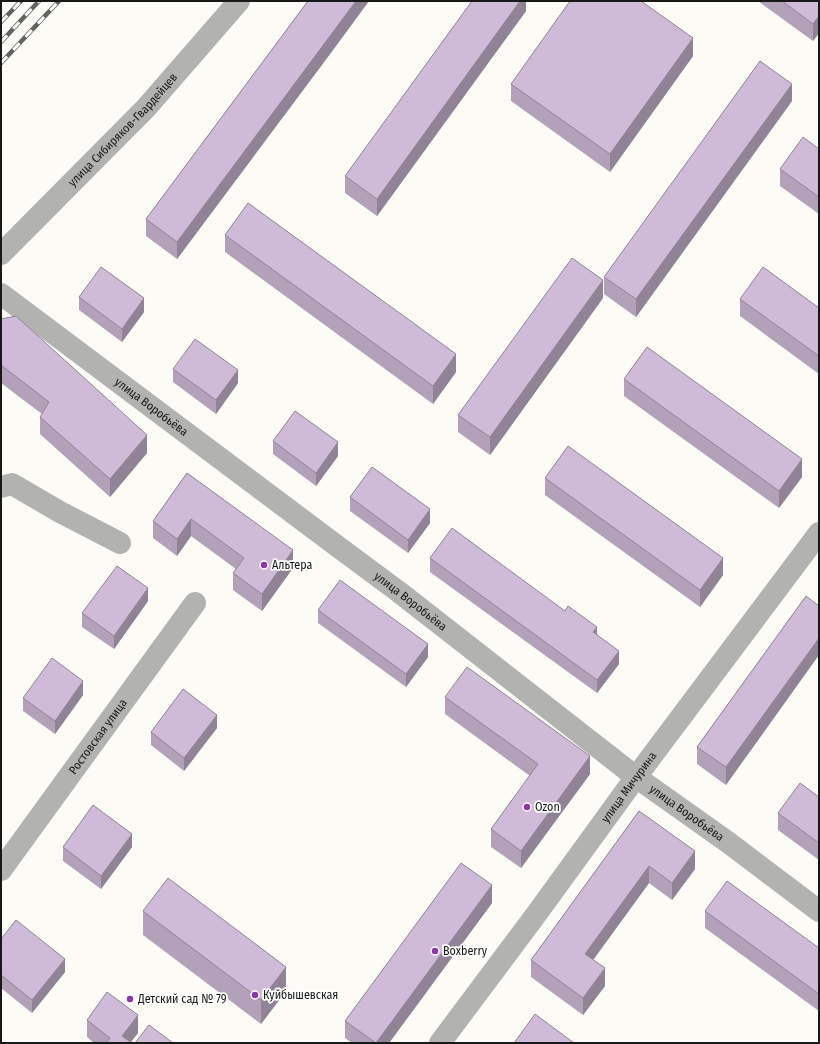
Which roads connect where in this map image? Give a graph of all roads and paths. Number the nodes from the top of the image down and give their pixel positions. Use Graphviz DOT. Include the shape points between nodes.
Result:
graph roads {
  1 [pos="239,1"];
  2 [pos="1,254"];
  3 [pos="1,294"];
  4 [pos="1,487"];
  5 [pos="819,534"];
  6 [pos="120,542"];
  7 [pos="195,603"];
  8 [pos="636,777"];
  9 [pos="1,870"];
  10 [pos="819,911"];
  11 [pos="440,1043"];
  1 -- 2 [label="street, улица Сибиряков-Гвардейцев" via="146,108"];
  3 -- 8 [label="street, улица Воробьёва" via="399,592"];
  4 -- 6 [label="street" via="12,484"];
  5 -- 8 [label="street, улица Мичурина"];
  7 -- 9 [label="street, Ростовская улица"];
  8 -- 10 [label="street, улица Воробьёва"];
  8 -- 11 [label="street, улица Мичурина"];
}
